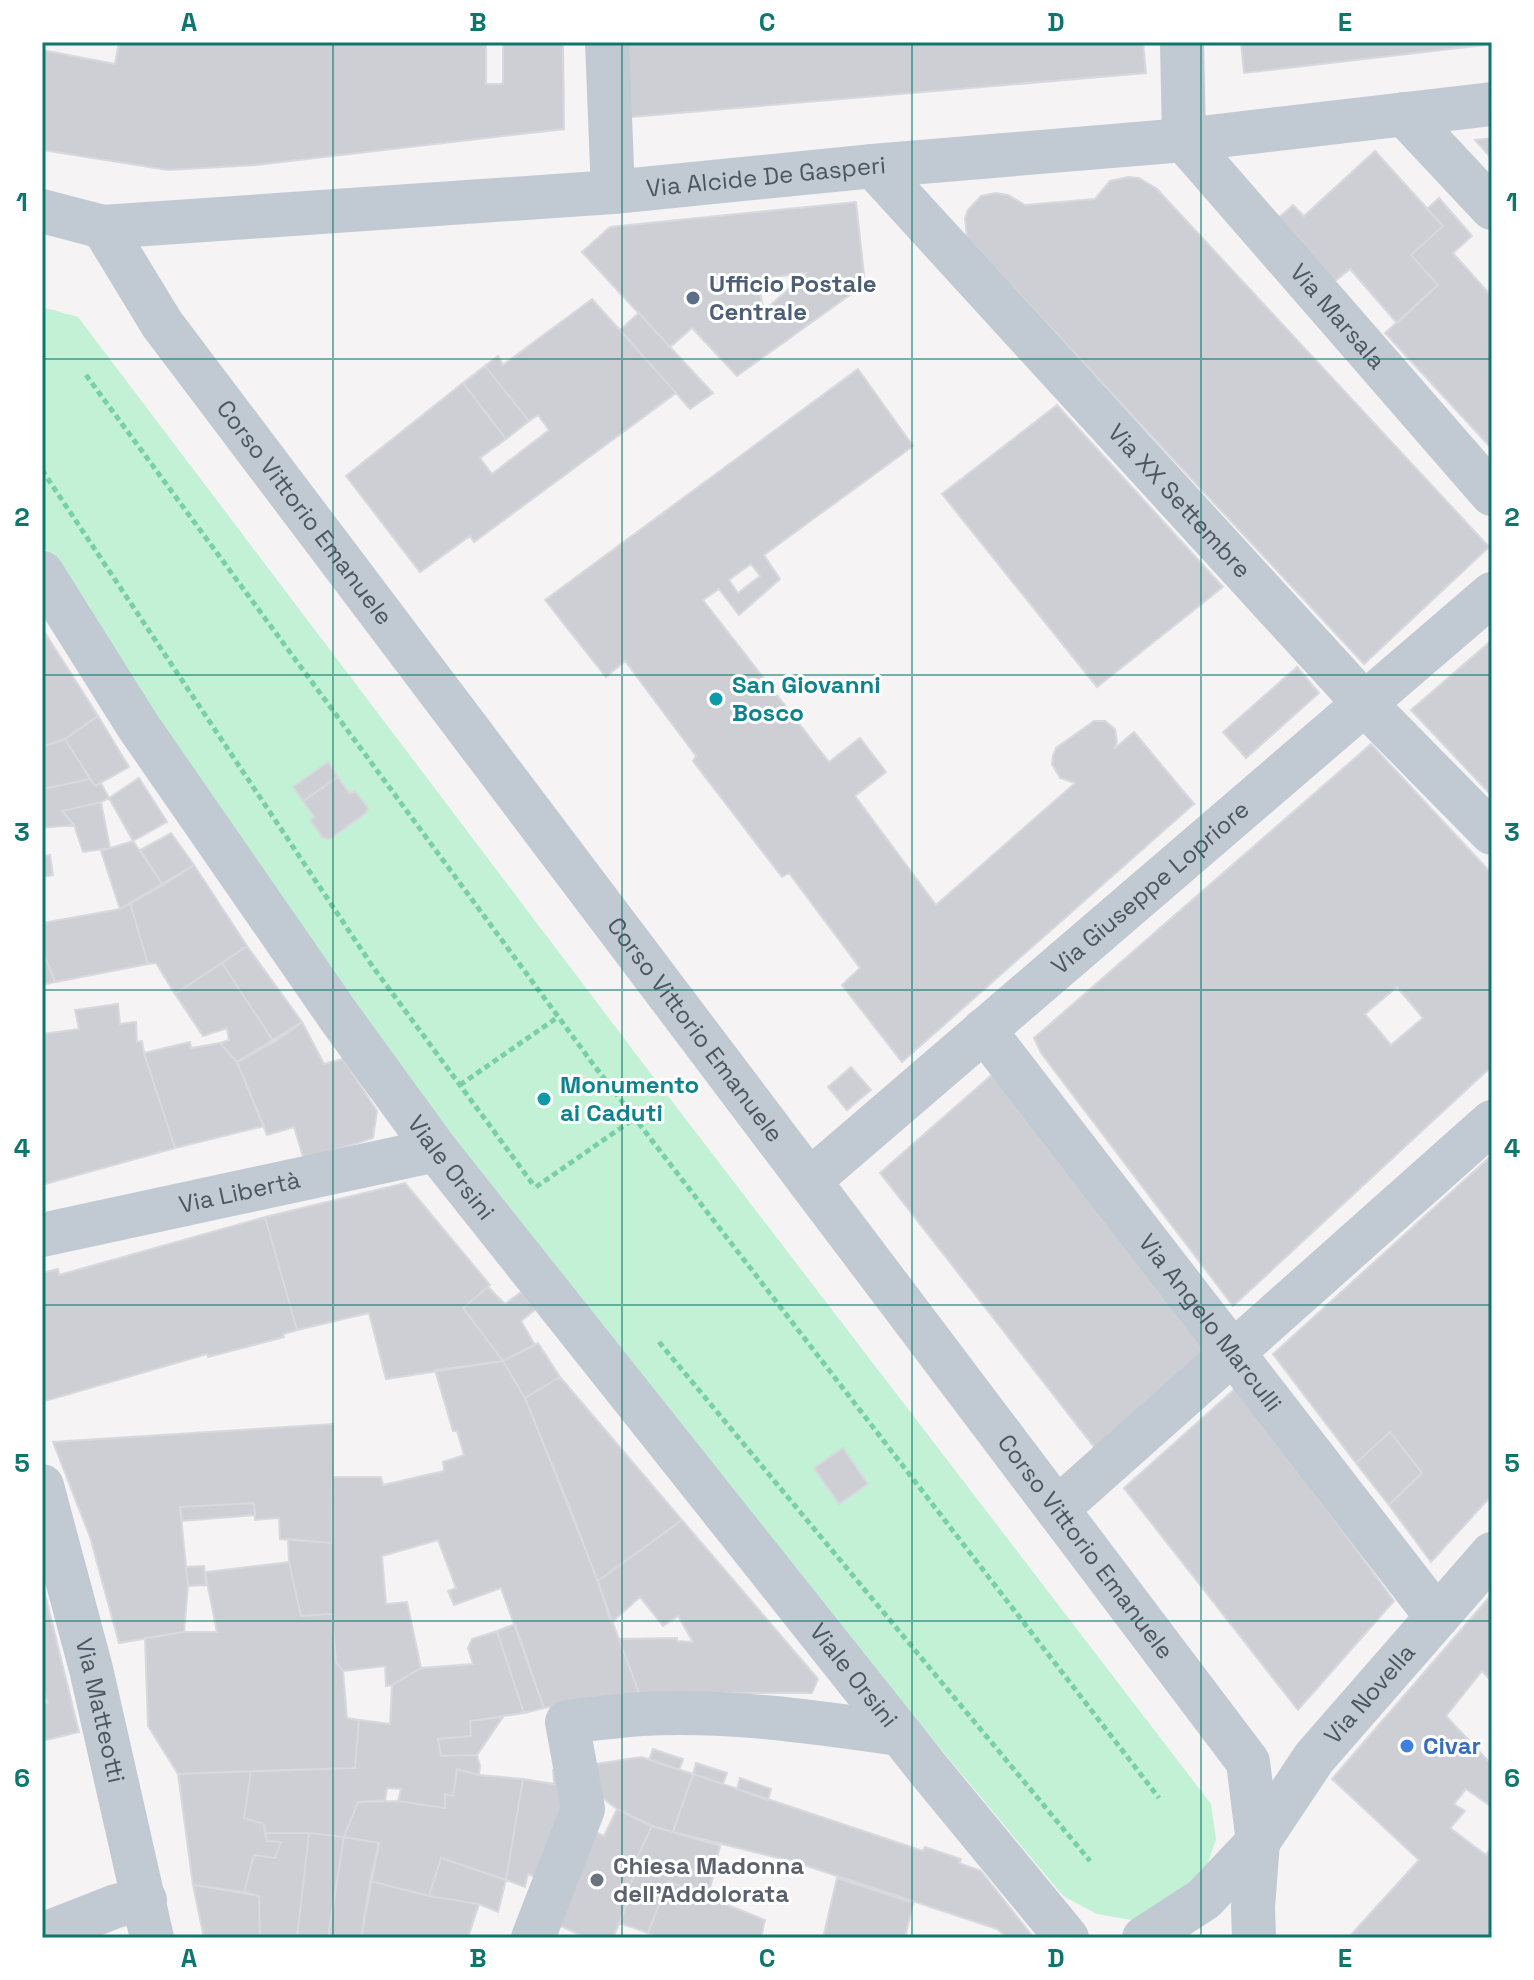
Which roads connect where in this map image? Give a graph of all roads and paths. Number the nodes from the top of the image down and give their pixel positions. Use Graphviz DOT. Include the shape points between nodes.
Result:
graph roads {
  1 [pos="607,42"];
  2 [pos="1182,42"];
  3 [pos="1492,104"];
  4 [pos="1404,114"];
  5 [pos="1184,140"];
  6 [pos="873,166"];
  7 [pos="613,192"];
  8 [pos="1492,208"];
  9 [pos="42,211"];
  10 [pos="103,227"];
  11 [pos="86,375"];
  12 [pos="42,470"];
  13 [pos="1492,494"];
  14 [pos="42,573"];
  15 [pos="1492,594"];
  16 [pos="1364,703"];
  17 [pos="1492,833"];
  18 [pos="558,1017"];
  19 [pos="984,1030"];
  20 [pos="460,1085"];
  21 [pos="635,1118"];
  22 [pos="1492,1122"];
  23 [pos="436,1150"];
  24 [pos="809,1181"];
  25 [pos="536,1187"];
  26 [pos="544,1199"];
  27 [pos="42,1235"];
  28 [pos="651,1332"];
  29 [pos="1233,1352"];
  30 [pos="42,1486"];
  31 [pos="1057,1509"];
  32 [pos="1492,1554"];
  33 [pos="1437,1617"];
  34 [pos="900,1734"];
  35 [pos="1159,1798"];
  36 [pos="1258,1842"];
  37 [pos="1090,1861"];
  38 [pos="149,1919"];
  39 [pos="42,1935"];
  40 [pos="533,1938"];
  41 [pos="1067,1938"];
  42 [pos="1144,1938"];
  43 [pos="1254,1938"];
  1 -- 7 [label="street"];
  2 -- 5 [label="street"];
  3 -- 4 [label="street, Via Alcide De Gasperi"];
  4 -- 5 [label="street, Via Alcide De Gasperi"];
  4 -- 8 [label="street"];
  5 -- 6 [label="street, Via Alcide De Gasperi"];
  5 -- 13 [label="street, Via Marsala"];
  6 -- 7 [label="street, Via Alcide De Gasperi"];
  6 -- 16 [label="street, Via XX Settembre"];
  7 -- 10 [label="street, Via Alcide De Gasperi"];
  9 -- 10 [label="street, Via Alcide De Gasperi"];
  10 -- 24 [label="street, Corso Vittorio Emanuele" via="162,324"];
  11 -- 18 [label="path"];
  12 -- 20 [label="path" via="373,967"];
  14 -- 23 [label="street, Viale Orsini" via="138,726"];
  15 -- 16 [label="street, Via Giuseppe Lopriore"];
  16 -- 17 [label="street, Via XX Settembre"];
  16 -- 19 [label="street, Via Giuseppe Lopriore"];
  18 -- 20 [label="path"];
  18 -- 21 [label="path"];
  19 -- 24 [label="street, Via Giuseppe Lopriore"];
  19 -- 29 [label="street, Via Angelo Marculli"];
  20 -- 25 [label="path"];
  21 -- 25 [label="path"];
  21 -- 35 [label="path"];
  22 -- 29 [label="street"];
  23 -- 27 [label="street, Via Libertà"];
  23 -- 34 [label="street, Viale Orsini"];
  24 -- 31 [label="street, Corso Vittorio Emanuele"];
  25 -- 26 [label="path"];
  28 -- 37 [label="path"];
  29 -- 31 [label="street"];
  29 -- 33 [label="street, Via Angelo Marculli"];
  30 -- 38 [label="street, Via Matteotti"];
  31 -- 36 [label="street, Corso Vittorio Emanuele" via="1248,1762"];
  32 -- 33 [label="street, Via Novella"];
  33 -- 36 [label="street, Via Novella" via="1314,1758"];
  34 -- 40 [label="street, Viale Orsini" via="787,1718 702,1714 567,1722 583,1809"];
  34 -- 41 [label="street, Viale Orsini"];
  36 -- 42 [label="street, Via Novella" via="1204,1899"];
  36 -- 43 [label="street, Corso Vittorio Emanuele"];
  38 -- 39 [label="street" via="116,1906"];
}
